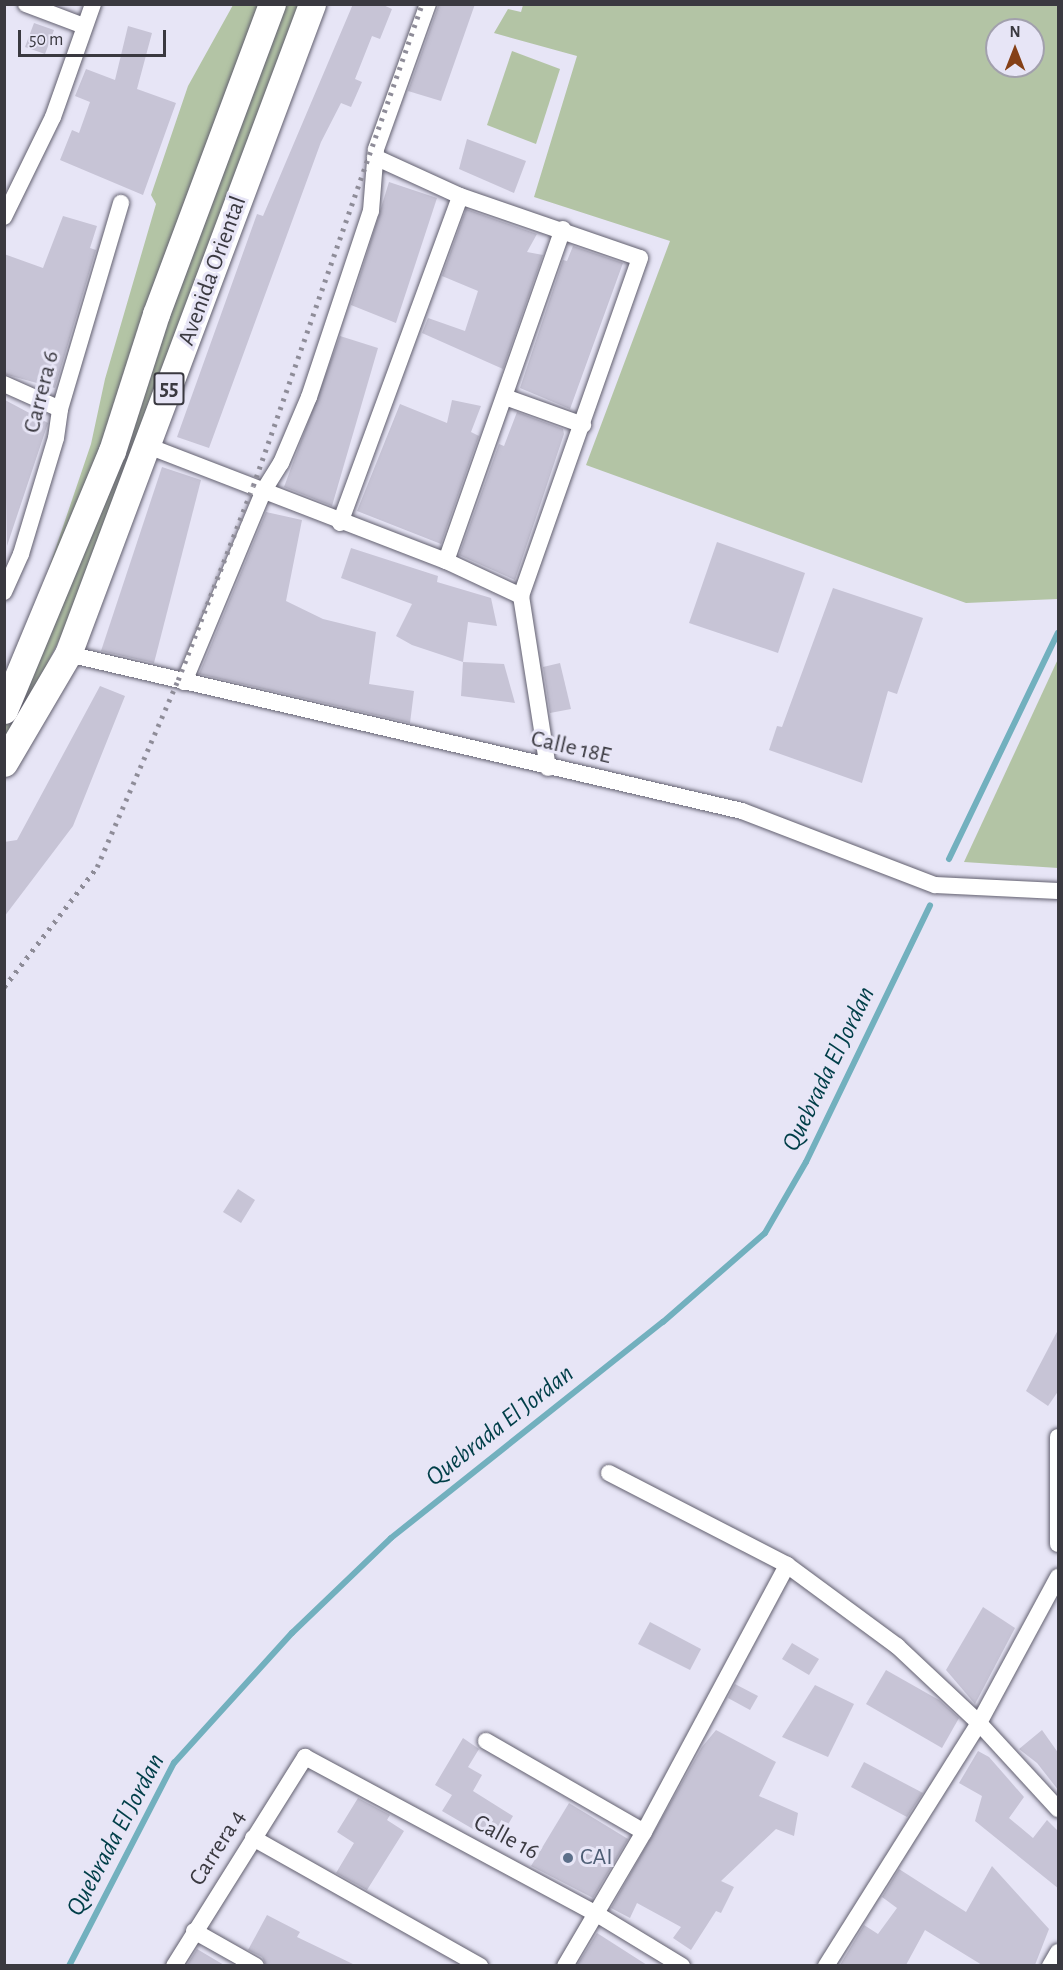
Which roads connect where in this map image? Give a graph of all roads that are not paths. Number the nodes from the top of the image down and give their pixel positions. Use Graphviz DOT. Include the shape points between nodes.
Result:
graph roads {
  1 [pos="26,4"];
  2 [pos="93,4"];
  3 [pos="272,4"];
  4 [pos="312,4"];
  5 [pos="428,4"];
  6 [pos="84,26"];
  7 [pos="375,157"];
  8 [pos="460,196"];
  9 [pos="121,203"];
  10 [pos="4,217"];
  11 [pos="563,230"];
  12 [pos="4,384"];
  13 [pos="505,396"];
  14 [pos="60,409"];
  15 [pos="583,425"];
  16 [pos="148,446"];
  17 [pos="264,490"];
  18 [pos="340,523"];
  19 [pos="446,561"];
  20 [pos="4,592"];
  21 [pos="521,596"];
  22 [pos="68,654"];
  23 [pos="184,682"];
  24 [pos="4,710"];
  25 [pos="4,763"];
  26 [pos="548,768"];
  27 [pos="1059,891"];
  28 [pos="1059,1437"];
  29 [pos="609,1473"];
  30 [pos="1059,1544"];
  31 [pos="787,1565"];
  32 [pos="1059,1577"];
  33 [pos="978,1722"];
  34 [pos="486,1741"];
  35 [pos="305,1757"];
  36 [pos="1059,1809"];
  37 [pos="644,1832"];
  38 [pos="253,1838"];
  39 [pos="595,1913"];
  40 [pos="194,1931"];
  41 [pos="1059,1952"];
  42 [pos="174,1965"];
  43 [pos="256,1965"];
  44 [pos="480,1965"];
  45 [pos="565,1965"];
  46 [pos="682,1965"];
  47 [pos="826,1965"];
  48 [pos="1050,1965"];
  1 -- 6 [label="street"];
  2 -- 6 [label="street"];
  3 -- 24 [label="main road, Avenida Oriental / 55" via="156,314 112,451"];
  4 -- 16 [label="main road, Avenida Oriental / 55"];
  5 -- 7 [label="street"];
  6 -- 10 [label="street" via="53,117"];
  7 -- 8 [label="street"];
  7 -- 17 [label="street" via="371,211 362,240 309,397 281,463"];
  8 -- 11 [label="street"];
  8 -- 18 [label="street"];
  9 -- 14 [label="street, Carrera 6"];
  11 -- 13 [label="street"];
  11 -- 15 [label="street" via="640,258"];
  12 -- 14 [label="street"];
  13 -- 15 [label="street"];
  13 -- 19 [label="street"];
  14 -- 20 [label="street, Carrera 6" via="56,438 21,554"];
  15 -- 21 [label="street"];
  16 -- 17 [label="street"];
  16 -- 22 [label="main road, Avenida Oriental / 55"];
  17 -- 18 [label="street"];
  17 -- 23 [label="street"];
  18 -- 19 [label="street"];
  19 -- 21 [label="street"];
  21 -- 26 [label="street"];
  22 -- 23 [label="street, Calle 18E"];
  22 -- 25 [label="main road, Avenida Oriental / 55"];
  23 -- 26 [label="street, Calle 18E"];
  26 -- 27 [label="street, Calle 18E" via="742,811 935,885"];
  28 -- 30 [label="street"];
  29 -- 31 [label="street"];
  31 -- 33 [label="street" via="897,1646"];
  31 -- 37 [label="street"];
  32 -- 33 [label="street"];
  33 -- 36 [label="street"];
  33 -- 47 [label="street"];
  34 -- 37 [label="street"];
  35 -- 38 [label="street, Carrera 4"];
  35 -- 39 [label="street, Calle 16"];
  37 -- 39 [label="street"];
  38 -- 40 [label="street, Carrera 4"];
  38 -- 44 [label="street"];
  39 -- 45 [label="street"];
  39 -- 46 [label="street, Calle 16"];
  40 -- 42 [label="street, Carrera 4"];
  40 -- 43 [label="street"];
  41 -- 48 [label="street"];
}
